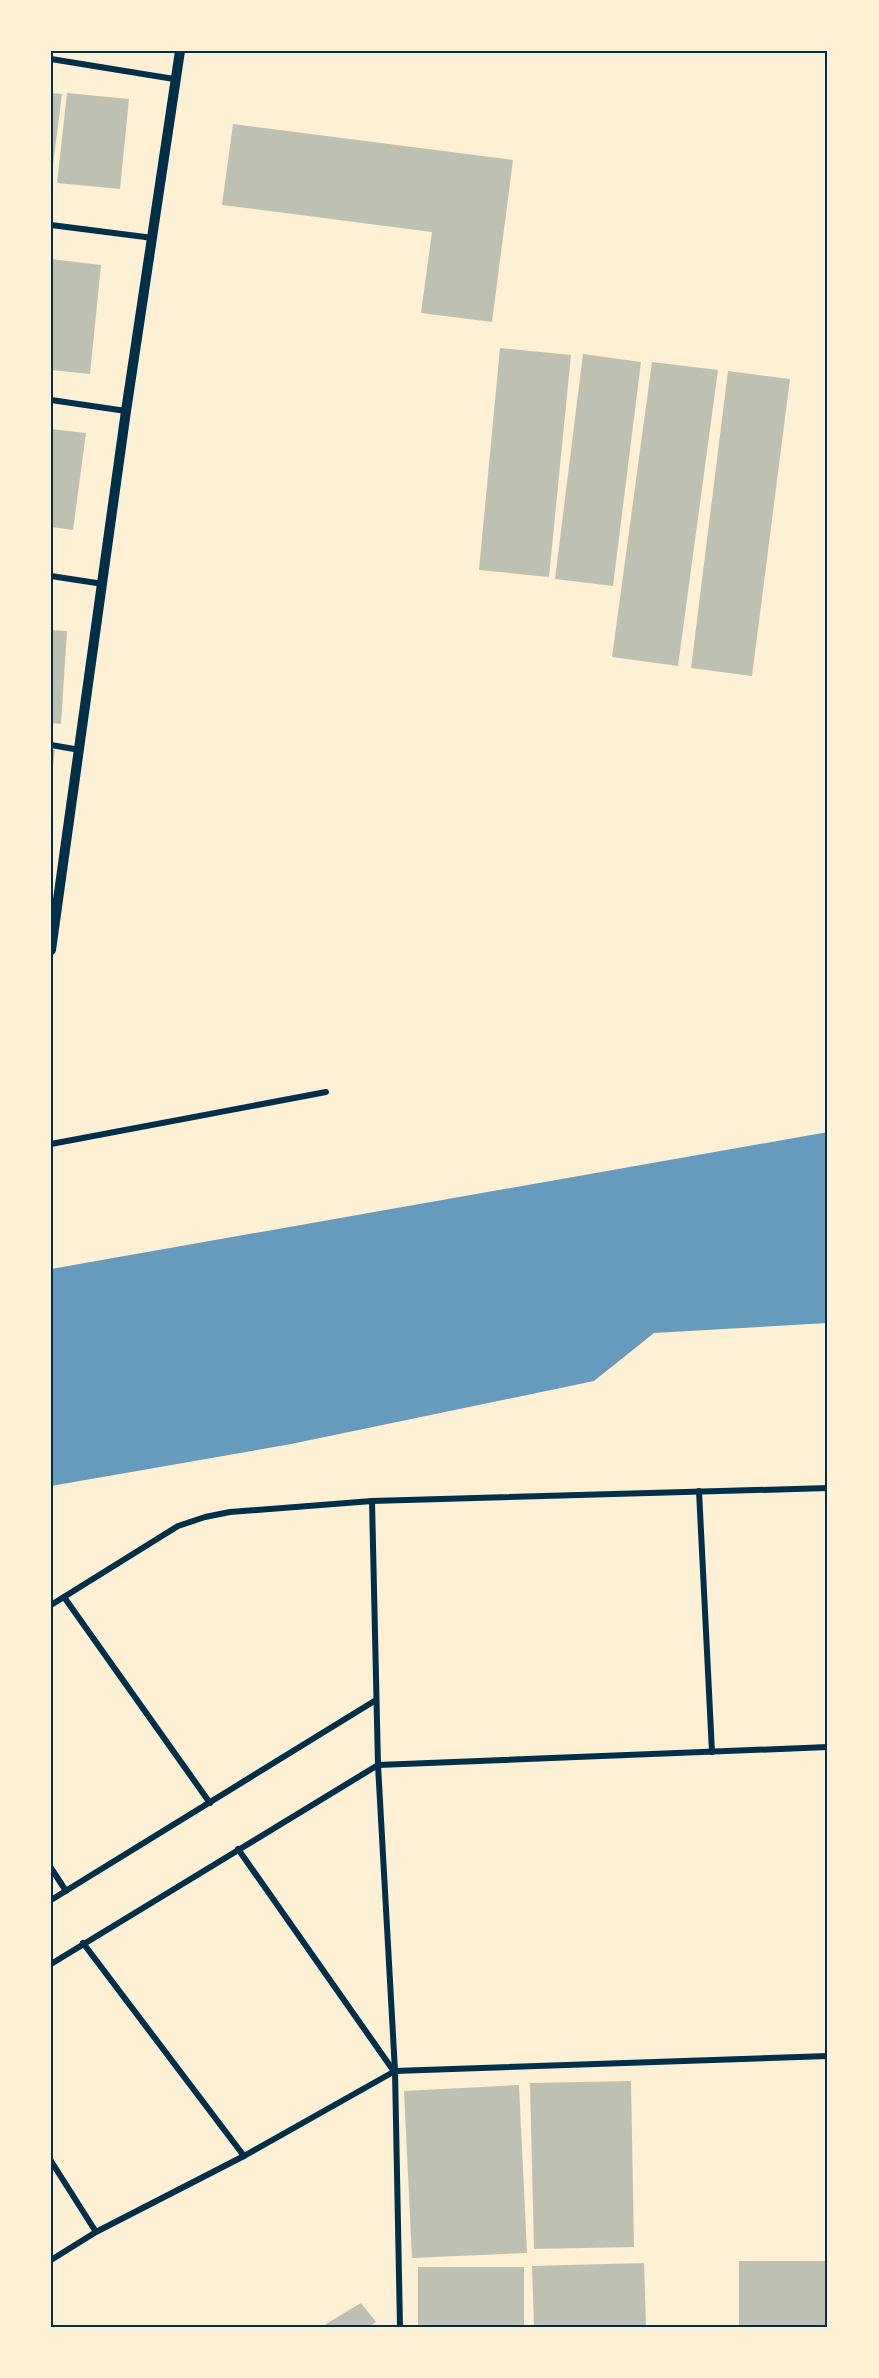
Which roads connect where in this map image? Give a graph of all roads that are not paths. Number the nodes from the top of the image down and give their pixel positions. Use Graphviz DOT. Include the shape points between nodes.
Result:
graph roads {
  1 [pos="180,51"];
  2 [pos="51,59"];
  3 [pos="174,79"];
  4 [pos="51,225"];
  5 [pos="153,238"];
  6 [pos="51,400"];
  7 [pos="126,411"];
  8 [pos="51,576"];
  9 [pos="103,584"];
  10 [pos="51,746"];
  11 [pos="80,750"];
  12 [pos="55,890"];
  13 [pos="51,950"];
  14 [pos="326,1092"];
  15 [pos="51,1144"];
  16 [pos="828,1488"];
  17 [pos="699,1491"];
  18 [pos="372,1501"];
  19 [pos="64,1597"];
  20 [pos="51,1605"];
  21 [pos="376,1700"];
  22 [pos="828,1748"];
  23 [pos="712,1752"];
  24 [pos="378,1765"];
  25 [pos="210,1803"];
  26 [pos="238,1849"];
  27 [pos="51,1868"];
  28 [pos="66,1891"];
  29 [pos="51,1900"];
  30 [pos="83,1943"];
  31 [pos="51,1964"];
  32 [pos="828,2056"];
  33 [pos="394,2072"];
  34 [pos="244,2156"];
  35 [pos="51,2161"];
  36 [pos="96,2232"];
  37 [pos="51,2260"];
  38 [pos="400,2327"];
  1 -- 3 [label="street"];
  2 -- 3 [label="street"];
  3 -- 5 [label="street"];
  4 -- 5 [label="street"];
  5 -- 7 [label="street"];
  6 -- 7 [label="street"];
  7 -- 9 [label="street"];
  8 -- 9 [label="street"];
  9 -- 11 [label="street"];
  10 -- 11 [label="street"];
  11 -- 12 [label="street"];
  12 -- 13 [label="street"];
  14 -- 15 [label="street"];
  16 -- 17 [label="street"];
  17 -- 18 [label="street"];
  17 -- 23 [label="street"];
  18 -- 19 [label="street" via="205,1516 178,1526"];
  18 -- 21 [label="street"];
  19 -- 20 [label="street"];
  19 -- 25 [label="street"];
  21 -- 24 [label="street"];
  21 -- 25 [label="street"];
  22 -- 23 [label="street"];
  23 -- 24 [label="street"];
  24 -- 26 [label="street"];
  24 -- 33 [label="street"];
  25 -- 28 [label="street"];
  26 -- 30 [label="street"];
  26 -- 33 [label="street"];
  27 -- 28 [label="street"];
  28 -- 29 [label="street"];
  30 -- 31 [label="street"];
  30 -- 34 [label="street"];
  32 -- 33 [label="street"];
  33 -- 34 [label="street"];
  33 -- 38 [label="street"];
  34 -- 36 [label="street"];
  35 -- 36 [label="street"];
  36 -- 37 [label="street"];
}
